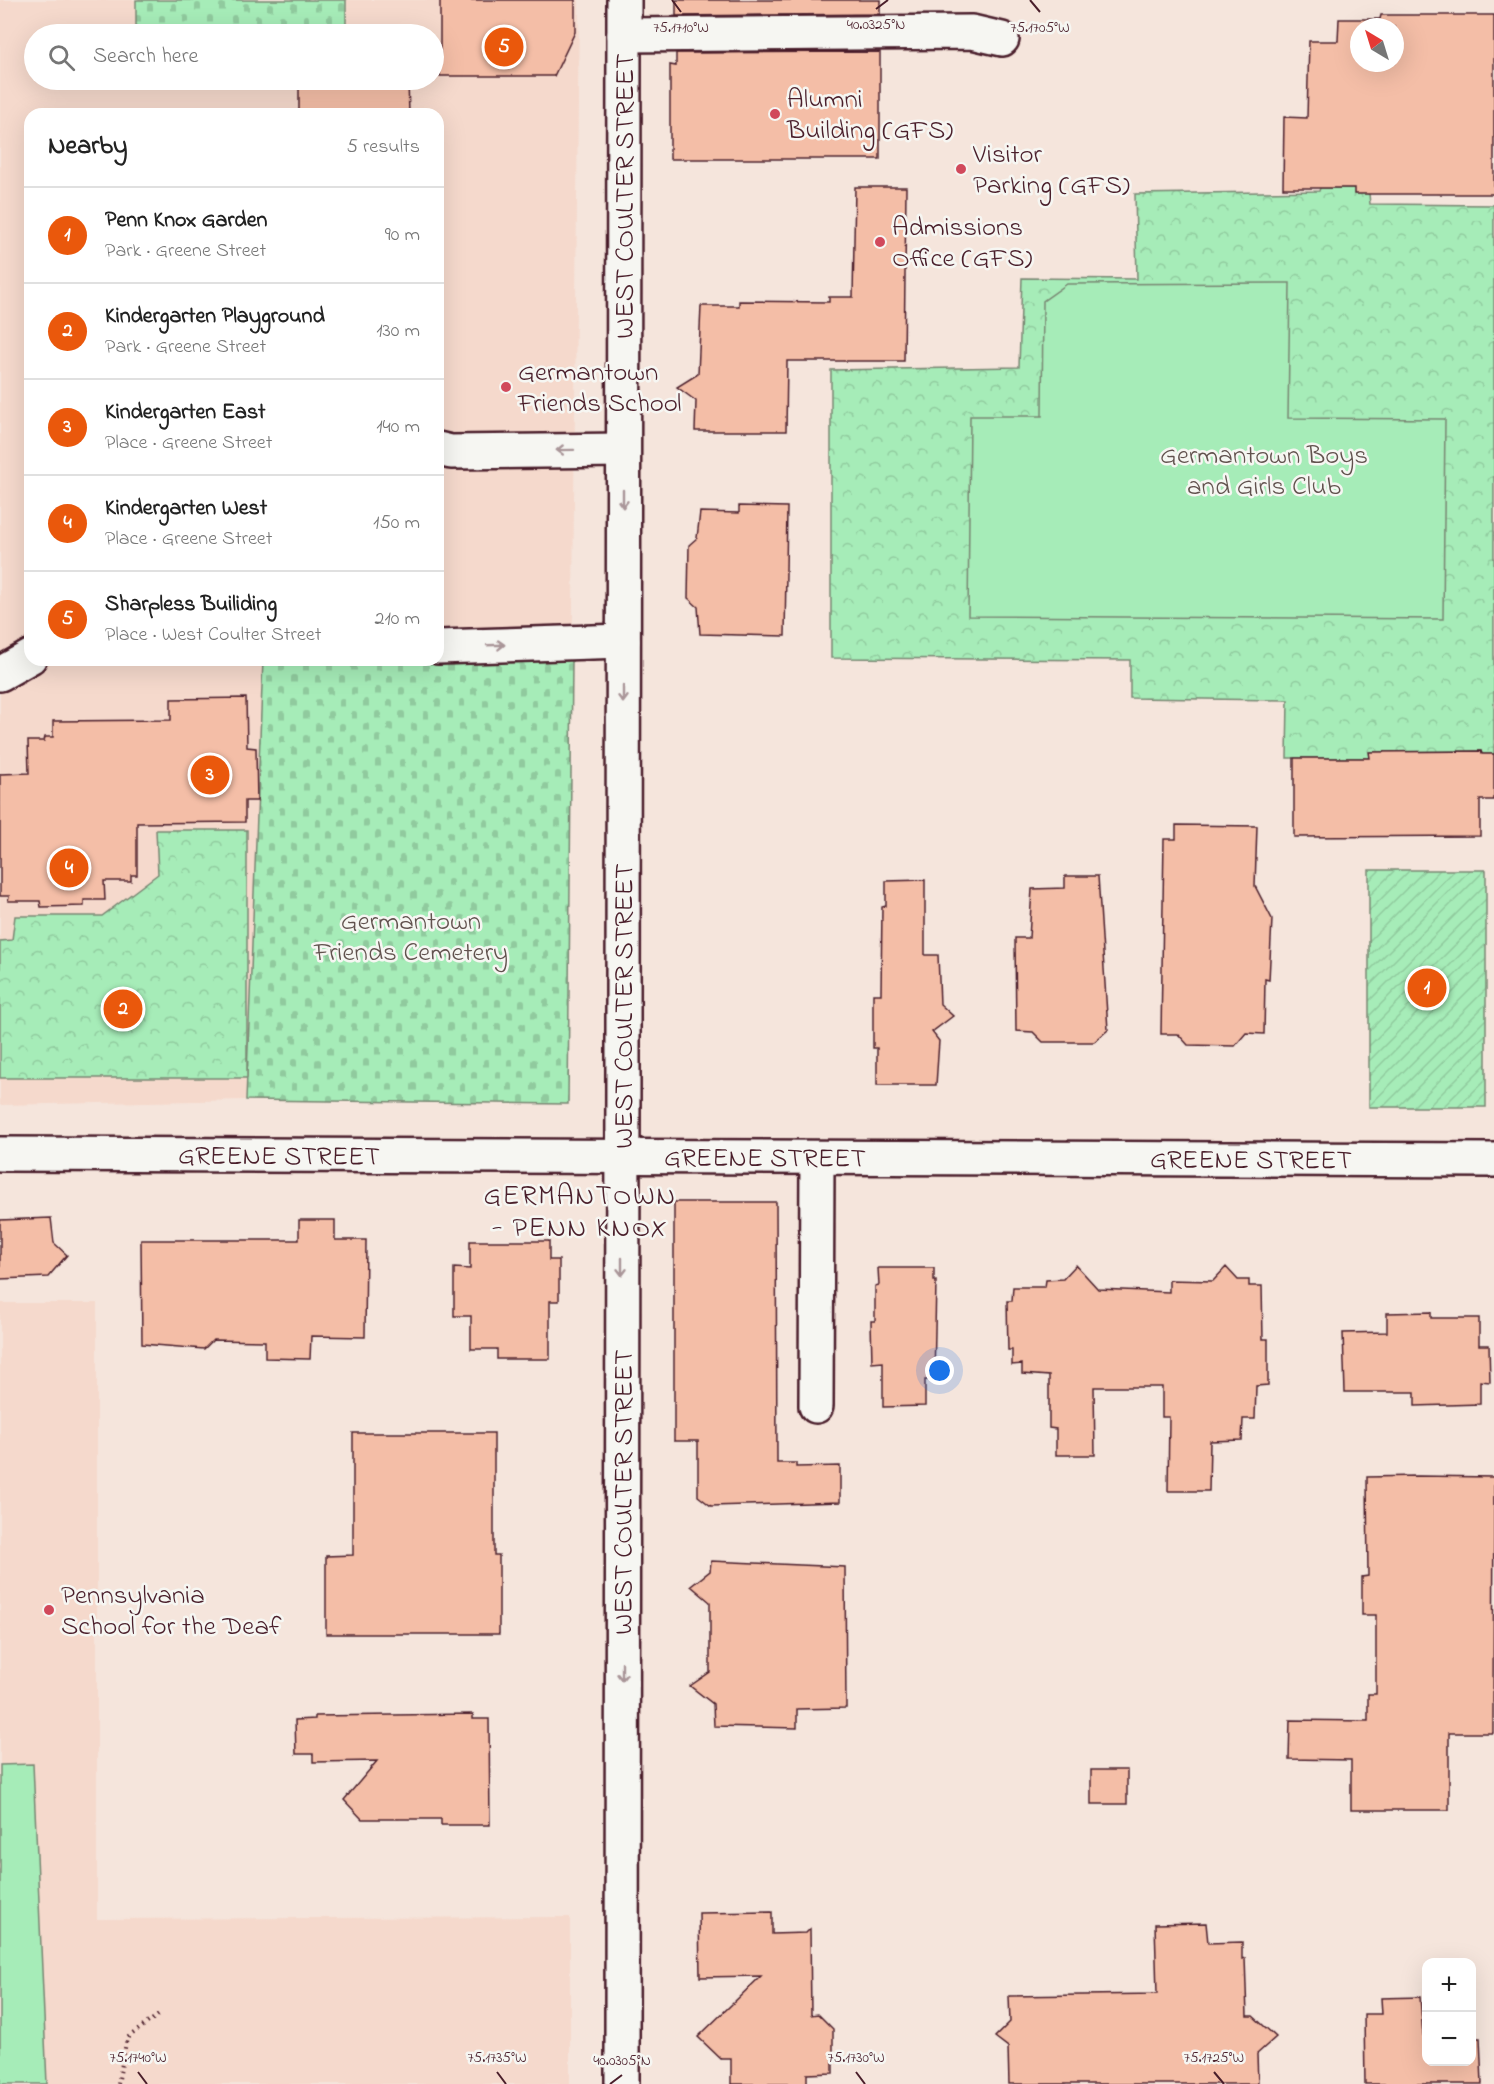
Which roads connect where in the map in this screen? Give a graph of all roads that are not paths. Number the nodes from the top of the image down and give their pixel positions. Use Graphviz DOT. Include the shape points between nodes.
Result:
graph roads {
  1 [pos="624,0"];
  2 [pos="624,35"];
  3 [pos="1002,39"];
  4 [pos="444,450"];
  5 [pos="623,450"];
  6 [pos="623,641"];
  7 [pos="444,647"];
  8 [pos="24,660"];
  9 [pos="0,674"];
  10 [pos="0,1154"];
  11 [pos="622,1156"];
  12 [pos="817,1159"];
  13 [pos="1494,1160"];
  14 [pos="816,1406"];
  15 [pos="622,2084"];
  1 -- 2 [label="street, WEST COULTER STREET"];
  2 -- 3 [label="street" via="972,32"];
  2 -- 5 [label="street, WEST COULTER STREET"];
  5 -- 4 [label="street, one-way"];
  5 -- 6 [label="street, WEST COULTER STREET, one-way"];
  7 -- 6 [label="street, one-way"];
  6 -- 11 [label="street, WEST COULTER STREET, one-way"];
  8 -- 9 [label="street"];
  10 -- 11 [label="street, GREENE STREET"];
  11 -- 12 [label="street, GREENE STREET"];
  11 -- 15 [label="street, WEST COULTER STREET, one-way"];
  12 -- 13 [label="street, GREENE STREET"];
  12 -- 14 [label="street"];
}
